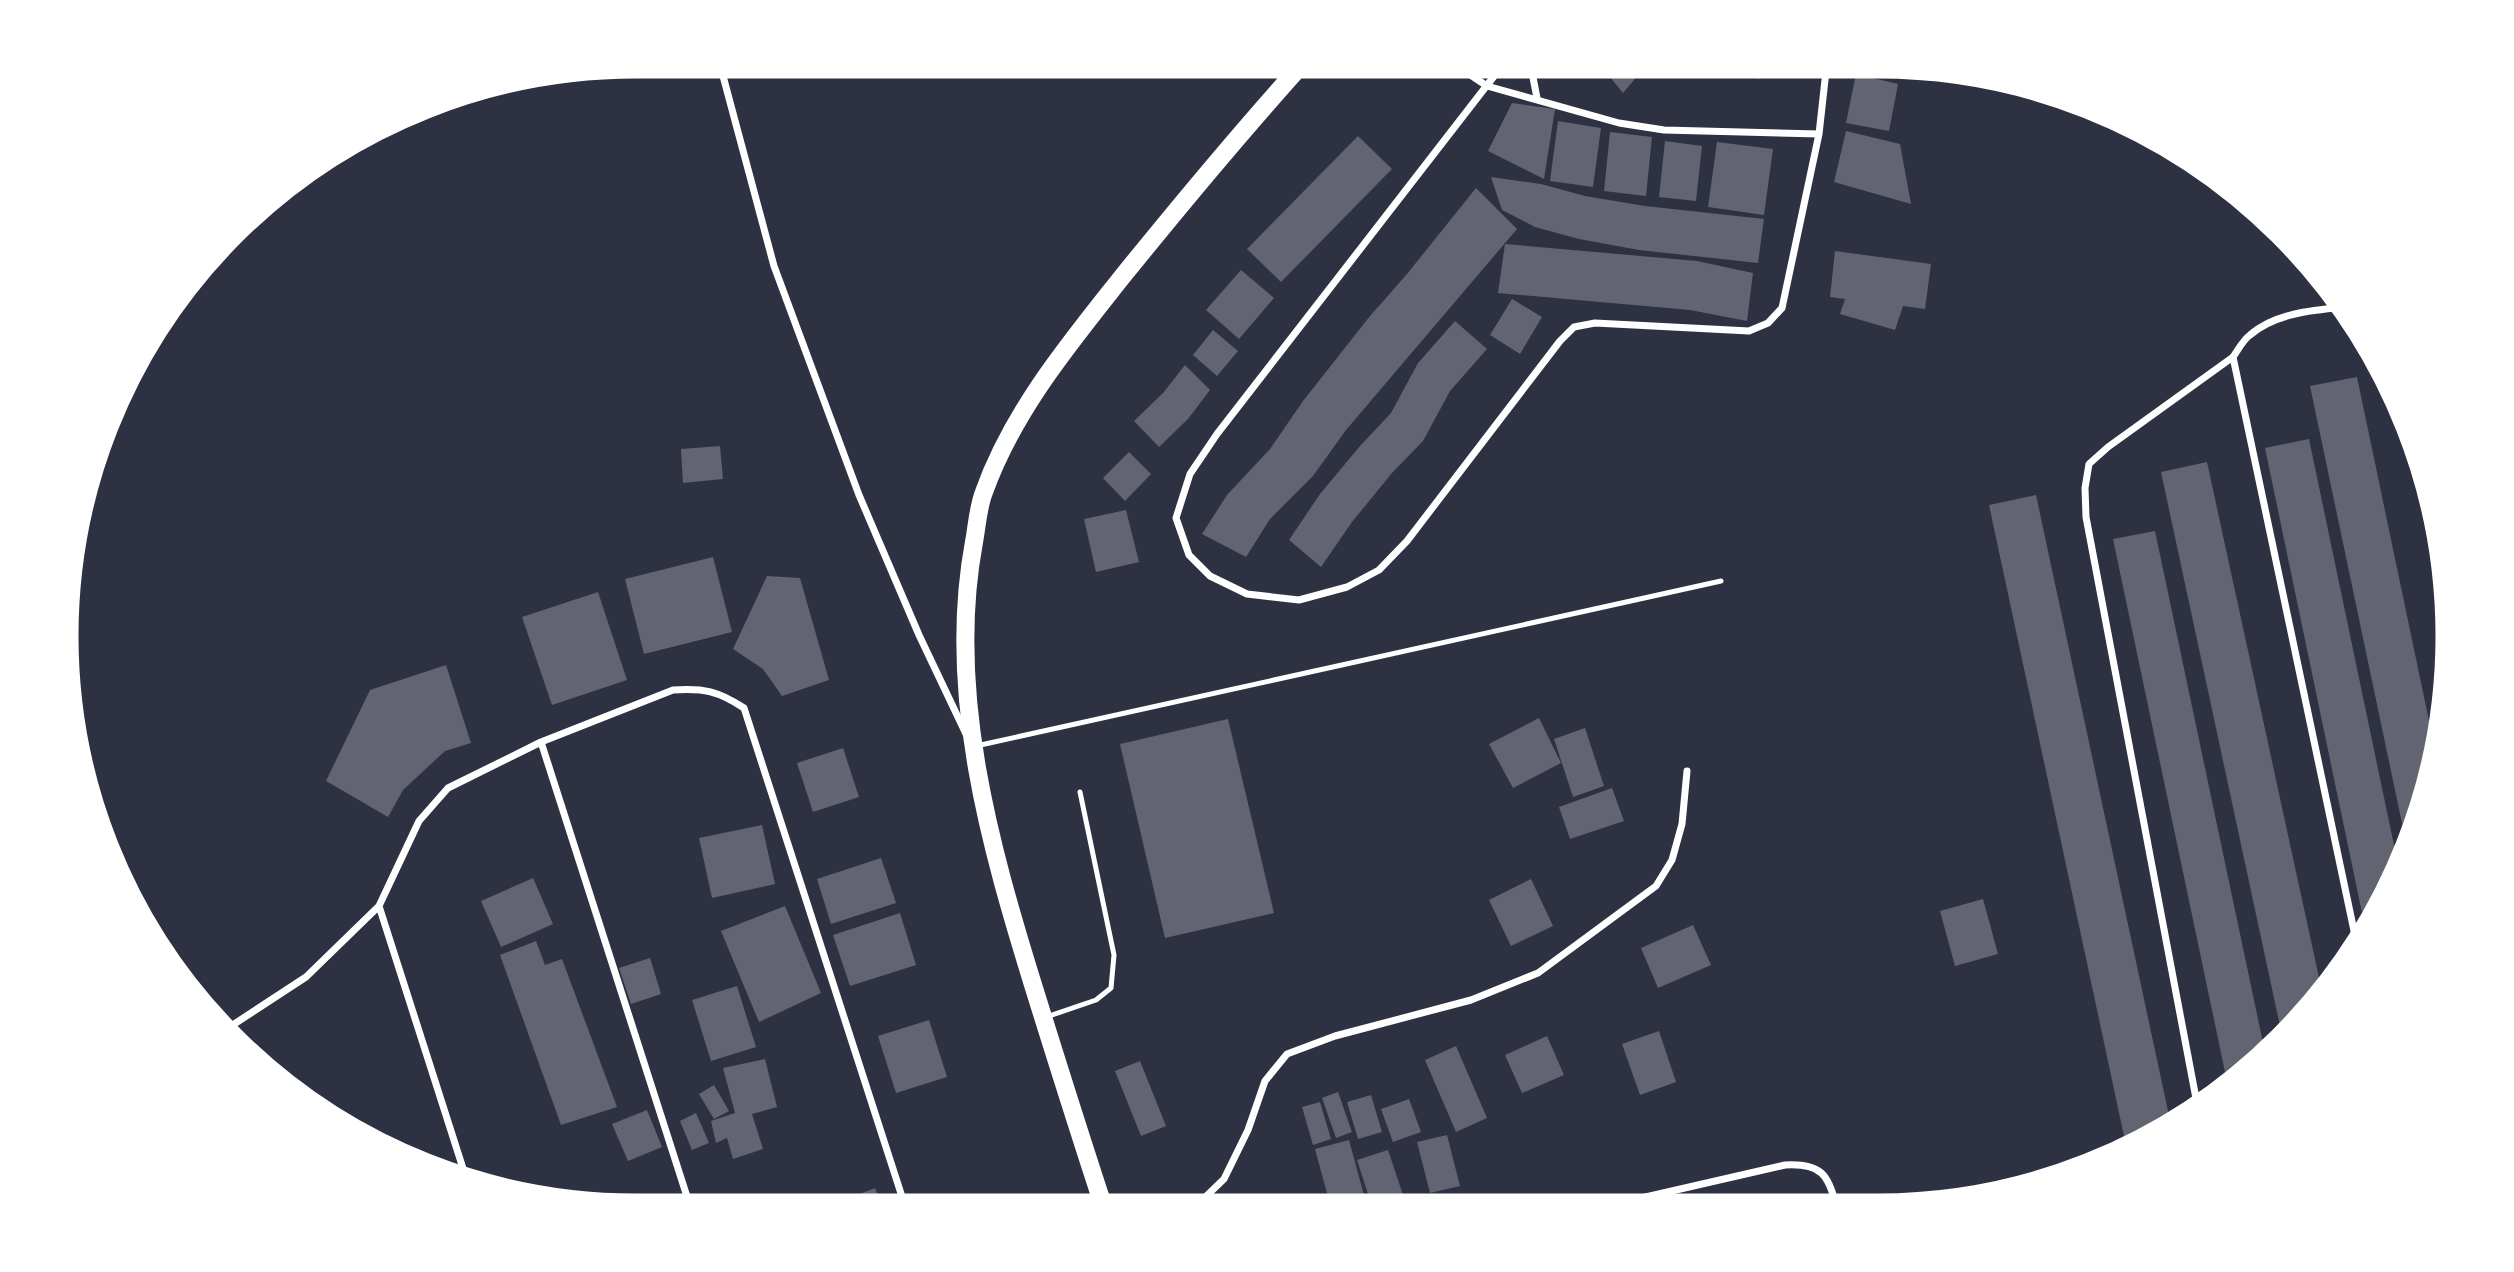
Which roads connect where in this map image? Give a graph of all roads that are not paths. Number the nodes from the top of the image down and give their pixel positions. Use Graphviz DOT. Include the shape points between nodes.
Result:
graph roads {
  1 [pos="722,74"];
  2 [pos="1293,74"];
  3 [pos="1469,74"];
  4 [pos="1496,74"];
  5 [pos="1532,74"];
  6 [pos="1826,74"];
  7 [pos="1487,86"];
  8 [pos="1537,98"];
  9 [pos="1819,134"];
  10 [pos="2335,308"];
  11 [pos="2233,357"];
  12 [pos="1721,581"];
  13 [pos="541,742"];
  14 [pos="973,747"];
  15 [pos="1687,771"];
  16 [pos="1080,792"];
  17 [pos="379,906"];
  18 [pos="2355,934"];
  19 [pos="1043,1018"];
  20 [pos="231,1026"];
  21 [pos="2196,1100"];
  22 [pos="464,1172"];
  23 [pos="687,1198"];
  24 [pos="902,1198"];
  25 [pos="1101,1198"];
  26 [pos="1204,1198"];
  27 [pos="1641,1198"];
  28 [pos="1834,1198"];
  1 -- 14 [label="street" via="774,266 859,495"];
  2 -- 14 [label="main road" via="1203,175 1020,413 983,494 968,572 964,634"];
  3 -- 7 [label="street"];
  4 -- 7 [label="street"];
  5 -- 8 [label="street"];
  6 -- 9 [label="street"];
  7 -- 8 [label="street"];
  7 -- 9 [label="street" via="1190,474 1176,518 1189,555 1210,576 1247,594 1299,600 1347,587 1379,570 1407,541 1574,327 1595,323 1749,331 1768,323 1782,308"];
  8 -- 9 [label="street" via="1607,120 1664,130"];
  10 -- 11 [label="street" via="2264,324 2247,336"];
  11 -- 18 [label="street"];
  11 -- 21 [label="street" via="2108,447 2089,464 2085,488 2086,517"];
  12 -- 14 [label="lane"];
  13 -- 17 [label="street" via="448,788 419,821"];
  13 -- 23 [label="street"];
  13 -- 24 [label="street" via="673,690 696,688 721,694 744,708"];
  14 -- 19 [label="main road" via="1016,931"];
  15 -- 26 [label="street" via="1682,824 1672,860 1656,886 1538,973 1471,1000 1335,1036 1287,1054 1265,1081 1224,1179"];
  16 -- 19 [label="lane" via="1114,955 1111,988 1096,1000"];
  17 -- 20 [label="street" via="306,976"];
  17 -- 22 [label="street"];
  19 -- 25 [label="main road"];
  27 -- 28 [label="street" via="1802,1164 1825,1176"];
}
